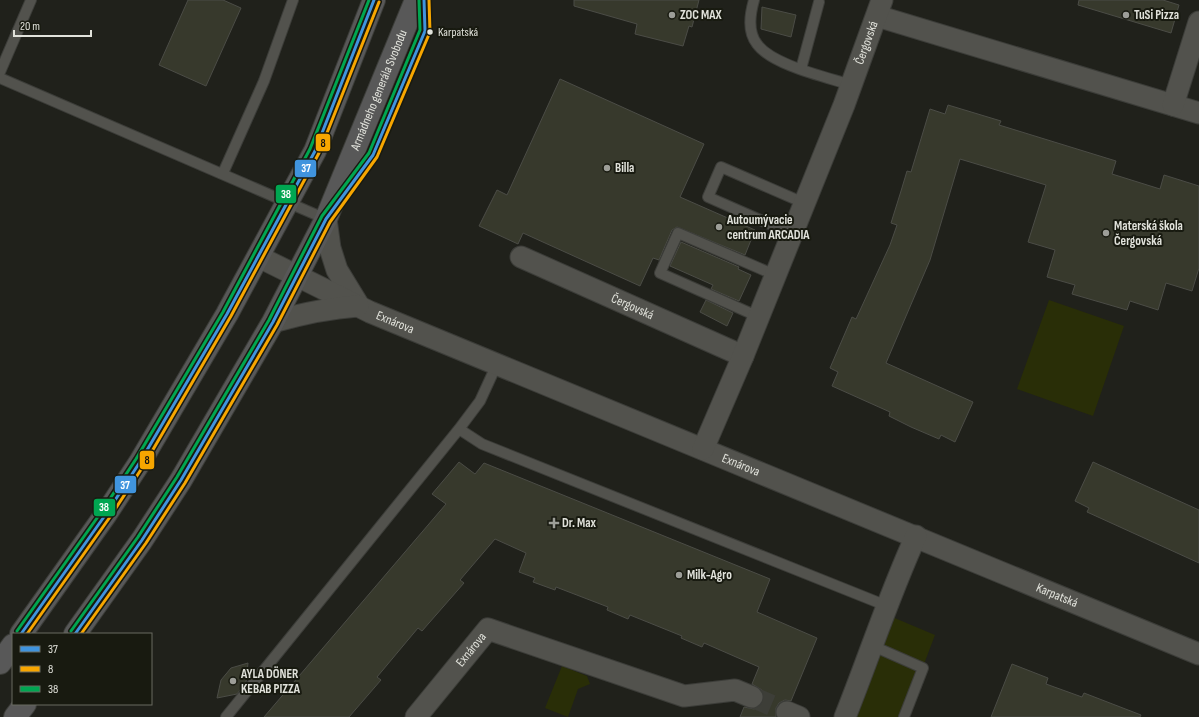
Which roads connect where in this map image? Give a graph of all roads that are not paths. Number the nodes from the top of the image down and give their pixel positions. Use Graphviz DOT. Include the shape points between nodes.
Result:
graph roads {
  1 [pos="30,0"];
  2 [pos="293,0"];
  3 [pos="374,0"];
  4 [pos="416,0"];
  5 [pos="424,0"];
  6 [pos="754,0"];
  7 [pos="819,2"];
  8 [pos="880,8"];
  9 [pos="1199,22"];
  10 [pos="801,69"];
  11 [pos="0,72"];
  12 [pos="0,78"];
  13 [pos="851,85"];
  14 [pos="1173,105"];
  15 [pos="1199,113"];
  16 [pos="223,173"];
  17 [pos="288,202"];
  18 [pos="804,203"];
  19 [pos="326,219"];
  20 [pos="792,234"];
  21 [pos="259,257"];
  22 [pos="521,257"];
  23 [pos="296,276"];
  24 [pos="775,276"];
  25 [pos="359,306"];
  26 [pos="759,317"];
  27 [pos="273,322"];
  28 [pos="743,356"];
  29 [pos="497,364"];
  30 [pos="460,429"];
  31 [pos="703,449"];
  32 [pos="916,536"];
  33 [pos="887,606"];
  34 [pos="22,633"];
  35 [pos="77,633"];
  36 [pos="12,646"];
  37 [pos="873,646"];
  38 [pos="1199,654"];
  39 [pos="0,663"];
  40 [pos="752,697"];
  41 [pos="24,705"];
  42 [pos="15,717"];
  43 [pos="226,717"];
  44 [pos="416,717"];
  45 [pos="845,717"];
  46 [pos="904,717"];
  1 -- 11 [label="lane"];
  2 -- 16 [label="lane" via="264,81"];
  3 -- 17 [label="main road" via="315,151"];
  4 -- 19 [label="main road, Armádneho generála Svobodu"];
  5 -- 19 [label="lane" via="425,31 373,155"];
  6 -- 10 [label="lane" via="750,13 750,29 756,43 764,53 776,60"];
  7 -- 10 [label="lane"];
  8 -- 13 [label="street, Čergovská"];
  8 -- 14 [label="street, Čergovská"];
  9 -- 14 [label="street"];
  10 -- 13 [label="lane"];
  12 -- 16 [label="lane"];
  13 -- 18 [label="street, Čergovská"];
  14 -- 15 [label="street, Čergovská"];
  16 -- 17 [label="lane"];
  17 -- 19 [label="lane"];
  17 -- 21 [label="main road"];
  18 -- 20 [label="street, Čergovská"];
  18 -- 20 [label="lane" via="721,167 708,197"];
  19 -- 23 [label="main road, Armádneho generála Svobodu"];
  19 -- 25 [label="street" via="330,248 338,270"];
  20 -- 24 [label="street, Čergovská"];
  21 -- 23 [label="street, Exnárova"];
  21 -- 34 [label="main road" via="186,387 140,462"];
  22 -- 28 [label="street, Čergovská"];
  23 -- 25 [label="street, Exnárova"];
  23 -- 27 [label="main road, Armádneho generála Svobodu"];
  24 -- 26 [label="street, Čergovská"];
  24 -- 26 [label="lane" via="678,233 660,273"];
  25 -- 27 [label="street" via="330,308"];
  25 -- 29 [label="street, Exnárova"];
  26 -- 28 [label="street, Čergovská"];
  27 -- 35 [label="main road, Armádneho generála Svobodu" via="180,480 142,540"];
  28 -- 31 [label="street, Čergovská"];
  29 -- 30 [label="lane" via="480,401"];
  29 -- 31 [label="street, Exnárova"];
  30 -- 33 [label="lane" via="482,444"];
  30 -- 43 [label="lane"];
  31 -- 32 [label="street, Exnárova"];
  32 -- 33 [label="street"];
  32 -- 38 [label="street, Karpatská"];
  33 -- 37 [label="street"];
  36 -- 39 [label="main road"];
  37 -- 45 [label="street"];
  37 -- 46 [label="lane" via="923,668"];
  40 -- 44 [label="street, Exnárova" via="735,690 684,696 488,629"];
  41 -- 42 [label="main road"];
}
